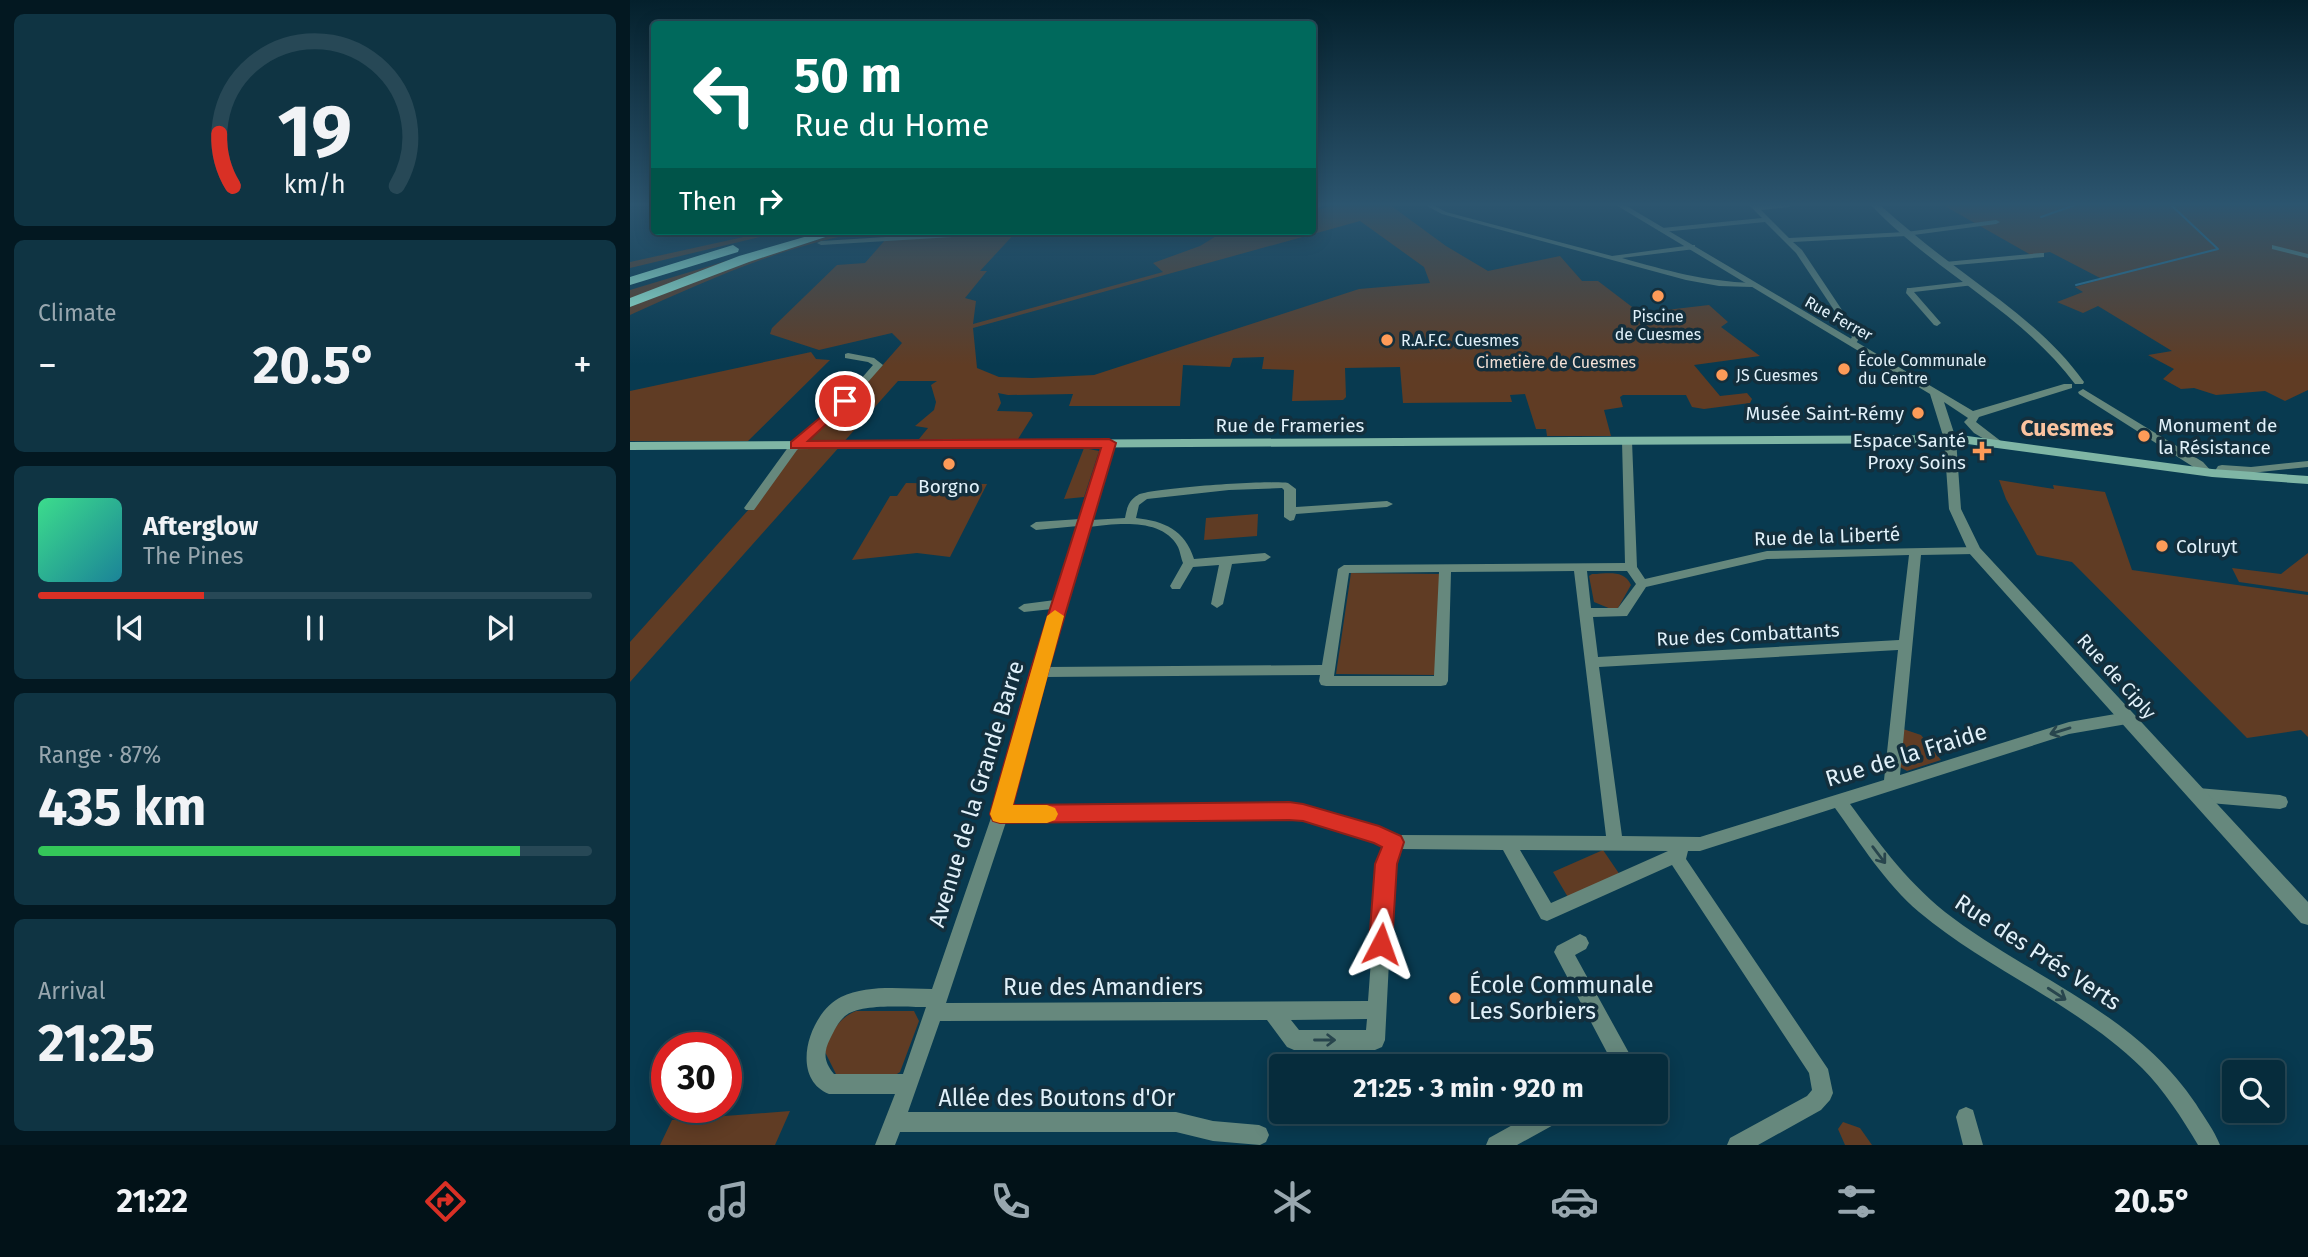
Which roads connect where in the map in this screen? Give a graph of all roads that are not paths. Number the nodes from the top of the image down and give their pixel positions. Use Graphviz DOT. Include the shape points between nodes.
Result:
graph roads {
  1 [pos="677,258"];
  2 [pos="704,258"];
  3 [pos="721,258"];
  4 [pos="746,258"];
  5 [pos="1614,258"];
  6 [pos="1710,258"];
  7 [pos="1802,258"];
  8 [pos="1938,258"];
  9 [pos="2004,258"];
  10 [pos="1945,264"];
  11 [pos="630,270"];
  12 [pos="630,281"];
  13 [pos="1970,283"];
  14 [pos="1752,285"];
  15 [pos="630,287"];
  16 [pos="630,303"];
  17 [pos="1937,323"];
  18 [pos="1852,343"];
  19 [pos="848,356"];
  20 [pos="2083,390"];
  21 [pos="1935,391"];
  22 [pos="1943,415"];
  23 [pos="1969,418"];
  24 [pos="1955,439"];
  25 [pos="1627,441"];
  26 [pos="1996,442"];
  27 [pos="1109,443"];
  28 [pos="796,445"];
  29 [pos="630,446"];
  30 [pos="2187,464"];
  31 [pos="2308,464"];
  32 [pos="2212,473"];
  33 [pos="2308,480"];
  34 [pos="1387,504"];
  35 [pos="750,508"];
  36 [pos="1130,519"];
  37 [pos="1083,523"];
  38 [pos="1036,526"];
  39 [pos="1974,550"];
  40 [pos="1915,552"];
  41 [pos="1265,558"];
  42 [pos="1226,561"];
  43 [pos="1189,563"];
  44 [pos="1631,567"];
  45 [pos="1580,568"];
  46 [pos="1445,569"];
  47 [pos="1642,584"];
  48 [pos="1176,586"];
  49 [pos="1059,604"];
  50 [pos="1217,604"];
  51 [pos="1024,608"];
  52 [pos="1586,612"];
  53 [pos="1905,645"];
  54 [pos="1593,662"];
  55 [pos="1328,670"];
  56 [pos="1039,672"];
  57 [pos="2127,718"];
  58 [pos="1891,785"];
  59 [pos="2198,795"];
  60 [pos="1838,800"];
  61 [pos="2280,802"];
  62 [pos="1000,814"];
  63 [pos="1394,842"];
  64 [pos="1507,842"];
  65 [pos="1615,842"];
  66 [pos="1700,845"];
  67 [pos="1675,856"];
  68 [pos="2308,916"];
  69 [pos="1580,943"];
  70 [pos="935,1005"];
  71 [pos="1377,1010"];
  72 [pos="1272,1011"];
  73 [pos="1619,1054"];
  74 [pos="909,1084"];
  75 [pos="1966,1117"];
  76 [pos="895,1122"];
  77 [pos="1535,1124"];
  78 [pos="1259,1135"];
  79 [pos="885,1145"];
  80 [pos="1496,1145"];
  81 [pos="1737,1145"];
  82 [pos="1973,1145"];
  83 [pos="2210,1145"];
  1 -- 11 [label="highway"];
  2 -- 12 [label="highway"];
  3 -- 15 [label="highway"];
  4 -- 16 [label="highway"];
  5 -- 14 [label="street" via="1701,281"];
  6 -- 14 [label="street, Rue Ferrer"];
  7 -- 18 [label="street" via="1856,337"];
  8 -- 10 [label="street"];
  9 -- 10 [label="street"];
  10 -- 13 [label="street"];
  13 -- 17 [label="street" via="1910,290"];
  13 -- 20 [label="street" via="2047,342"];
  14 -- 18 [label="street, Rue Ferrer"];
  18 -- 21 [label="street, Rue Ferrer"];
  19 -- 28 [label="street" via="878,365"];
  20 -- 23 [label="street"];
  20 -- 30 [label="street"];
  21 -- 22 [label="street"];
  21 -- 23 [label="street, Rue Ferrer"];
  22 -- 23 [label="street"];
  22 -- 24 [label="street"];
  23 -- 24 [label="street"];
  23 -- 26 [label="street, Rue Ferrer" via="1978,431"];
  24 -- 25 [label="main road, Rue de Frameries"];
  24 -- 26 [label="main road, Rue de Frameries"];
  24 -- 39 [label="street, Rue de Ciply" via="1949,446 1955,509"];
  25 -- 27 [label="main road, Rue de Frameries"];
  25 -- 44 [label="street"];
  26 -- 30 [label="main road, Rue de Frameries"];
  27 -- 28 [label="main road, Rue de Frameries"];
  27 -- 37 [label="street, Avenue de la Grande Barre"];
  28 -- 29 [label="main road, Rue de Frameries"];
  28 -- 35 [label="street"];
  30 -- 32 [label="main road, Rue de Frameries"];
  31 -- 32 [label="street" via="2222,468"];
  32 -- 33 [label="main road, Rue de Frameries"];
  34 -- 36 [label="street" via="1290,514 1289,486 1229,487 1144,496 1134,503"];
  36 -- 37 [label="street"];
  36 -- 43 [label="street" via="1178,536"];
  37 -- 38 [label="street"];
  37 -- 49 [label="street, Avenue de la Grande Barre"];
  39 -- 40 [label="street, Rue de la Liberté"];
  39 -- 57 [label="street, Rue de Ciply"];
  40 -- 47 [label="street, Rue de la Liberté" via="1767,555"];
  40 -- 53 [label="street"];
  41 -- 42 [label="street"];
  42 -- 43 [label="street"];
  42 -- 50 [label="street"];
  43 -- 48 [label="street"];
  44 -- 45 [label="street"];
  44 -- 47 [label="street"];
  45 -- 46 [label="street"];
  45 -- 52 [label="street"];
  46 -- 55 [label="street" via="1344,569"];
  46 -- 55 [label="street" via="1441,681 1326,681"];
  47 -- 52 [label="street" via="1622,613"];
  49 -- 51 [label="street"];
  49 -- 56 [label="street, Avenue de la Grande Barre"];
  52 -- 54 [label="street"];
  53 -- 54 [label="street, Rue des Combattants"];
  53 -- 58 [label="street"];
  54 -- 65 [label="street"];
  55 -- 56 [label="street"];
  56 -- 62 [label="street, Avenue de la Grande Barre"];
  57 -- 58 [label="street, Rue de la Fraide, one-way" via="2069,728"];
  57 -- 59 [label="street, Rue de Ciply"];
  58 -- 60 [label="street, Rue de la Fraide"];
  59 -- 61 [label="street"];
  59 -- 68 [label="street, Rue de Ciply"];
  60 -- 66 [label="street, Rue de la Fraide"];
  60 -- 83 [label="street, Rue des Prés Verts, one-way" via="1898,880 1924,905 2140,1053 2174,1088"];
  62 -- 63 [label="street, Rue de la Fraide" via="1289,811"];
  62 -- 70 [label="street, Avenue de la Grande Barre"];
  63 -- 64 [label="street, Rue de la Fraide"];
  63 -- 71 [label="street" via="1386,864"];
  64 -- 65 [label="street, Rue de la Fraide"];
  64 -- 67 [label="street, Rue de la Fraide" via="1547,913"];
  65 -- 66 [label="street, Rue de la Fraide"];
  66 -- 67 [label="street, Rue de la Fraide"];
  67 -- 81 [label="street" via="1823,1081 1823,1093 1814,1103"];
  69 -- 73 [label="street" via="1563,952"];
  70 -- 72 [label="street, Rue des Amandiers"];
  70 -- 74 [label="street, Avenue de la Grande Barre"];
  70 -- 74 [label="street" via="847,1003 832,1016 815,1046 814,1056 829,1084"];
  71 -- 72 [label="street, Rue des Amandiers"];
  72 -- 71 [label="street, one-way" via="1294,1040 1374,1040"];
  74 -- 76 [label="street, Avenue de la Grande Barre"];
  75 -- 82 [label="street"];
  76 -- 78 [label="street, Allée des Boutons d'Or" via="1176,1122"];
  76 -- 79 [label="street, Avenue de la Grande Barre"];
  77 -- 80 [label="street"];
}
